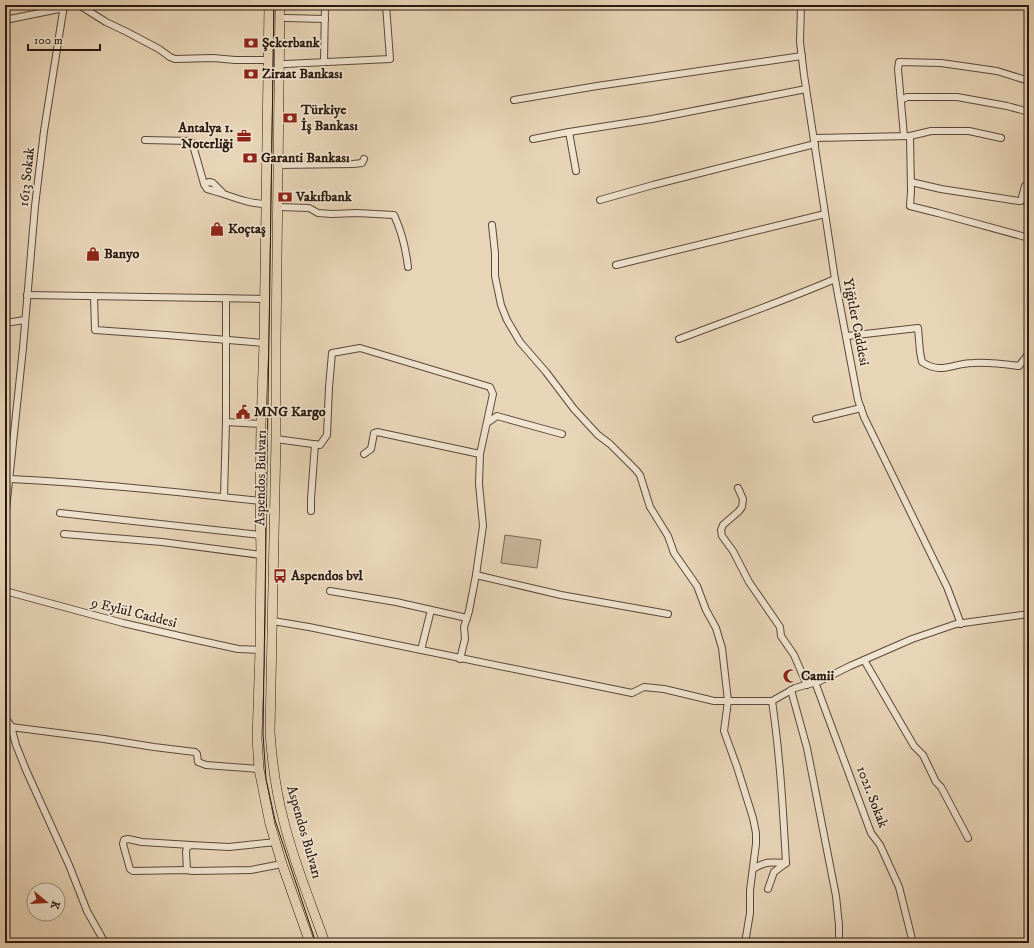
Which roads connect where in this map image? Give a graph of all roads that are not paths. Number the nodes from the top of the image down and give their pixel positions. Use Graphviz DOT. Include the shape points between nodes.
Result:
graph roads {
  1 [pos="79,5"];
  2 [pos="264,5"];
  3 [pos="269,5"];
  4 [pos="280,5"];
  5 [pos="286,5"];
  6 [pos="325,5"];
  7 [pos="386,5"];
  8 [pos="801,5"];
  9 [pos="64,6"];
  10 [pos="286,18"];
  11 [pos="325,19"];
  12 [pos="5,20"];
  13 [pos="802,56"];
  14 [pos="263,60"];
  15 [pos="324,62"];
  16 [pos="286,64"];
  17 [pos="1029,81"];
  18 [pos="806,89"];
  19 [pos="514,100"];
  20 [pos="901,100"];
  21 [pos="279,101"];
  22 [pos="268,102"];
  23 [pos="1029,112"];
  24 [pos="568,132"];
  25 [pos="907,136"];
  26 [pos="1001,138"];
  27 [pos="534,139"];
  28 [pos="146,140"];
  29 [pos="815,141"];
  30 [pos="364,159"];
  31 [pos="278,165"];
  32 [pos="576,171"];
  33 [pos="911,182"];
  34 [pos="1025,186"];
  35 [pos="600,200"];
  36 [pos="266,204"];
  37 [pos="278,207"];
  38 [pos="825,214"];
  39 [pos="492,225"];
  40 [pos="1029,238"];
  41 [pos="616,265"];
  42 [pos="408,267"];
  43 [pos="835,279"];
  44 [pos="27,295"];
  45 [pos="94,296"];
  46 [pos="226,298"];
  47 [pos="265,299"];
  48 [pos="25,320"];
  49 [pos="5,323"];
  50 [pos="846,336"];
  51 [pos="679,339"];
  52 [pos="225,340"];
  53 [pos="264,343"];
  54 [pos="1029,353"];
  55 [pos="861,408"];
  56 [pos="816,419"];
  57 [pos="226,422"];
  58 [pos="487,423"];
  59 [pos="261,424"];
  60 [pos="562,434"];
  61 [pos="276,439"];
  62 [pos="315,444"];
  63 [pos="364,454"];
  64 [pos="480,454"];
  65 [pos="10,479"];
  66 [pos="738,488"];
  67 [pos="224,497"];
  68 [pos="260,501"];
  69 [pos="311,511"];
  70 [pos="60,513"];
  71 [pos="5,519"];
  72 [pos="64,534"];
  73 [pos="260,535"];
  74 [pos="261,555"];
  75 [pos="476,575"];
  76 [pos="5,591"];
  77 [pos="330,591"];
  78 [pos="431,610"];
  79 [pos="668,614"];
  80 [pos="1029,614"];
  81 [pos="466,618"];
  82 [pos="273,621"];
  83 [pos="961,624"];
  84 [pos="260,650"];
  85 [pos="421,650"];
  86 [pos="460,659"];
  87 [pos="864,660"];
  88 [pos="815,682"];
  89 [pos="807,684"];
  90 [pos="791,690"];
  91 [pos="728,701"];
  92 [pos="772,701"];
  93 [pos="5,717"];
  94 [pos="11,728"];
  95 [pos="259,769"];
  96 [pos="968,838"];
  97 [pos="276,842"];
  98 [pos="191,845"];
  99 [pos="786,863"];
  100 [pos="282,864"];
  101 [pos="753,869"];
  102 [pos="187,870"];
  103 [pos="768,889"];
  104 [pos="309,942"];
  105 [pos="105,943"];
  106 [pos="298,943"];
  107 [pos="325,943"];
  108 [pos="745,943"];
  109 [pos="839,943"];
  110 [pos="914,943"];
  1 -- 14 [label="street" via="175,59"];
  2 -- 14 [label="main road"];
  3 -- 22 [label="main road, Aspendos Bulvarı"];
  4 -- 21 [label="main road, Aspendos Bulvarı"];
  5 -- 10 [label="main road"];
  6 -- 11 [label="street"];
  7 -- 15 [label="street" via="390,59"];
  8 -- 13 [label="street, Yiğitler Caddesi"];
  9 -- 12 [label="street"];
  9 -- 44 [label="street, 1613 Sokak" via="44,131"];
  10 -- 11 [label="street"];
  10 -- 16 [label="main road"];
  11 -- 15 [label="street"];
  13 -- 18 [label="street, Yiğitler Caddesi"];
  13 -- 19 [label="street"];
  14 -- 22 [label="main road"];
  15 -- 16 [label="street"];
  16 -- 21 [label="main road"];
  17 -- 20 [label="street" via="997,71 904,61 899,62 898,69"];
  18 -- 24 [label="street" via="652,119"];
  18 -- 29 [label="street, Yiğitler Caddesi"];
  20 -- 23 [label="street" via="907,97 957,97"];
  20 -- 25 [label="street"];
  21 -- 31 [label="main road, Aspendos Bulvarı"];
  22 -- 36 [label="main road, Aspendos Bulvarı"];
  24 -- 27 [label="street"];
  24 -- 32 [label="street"];
  25 -- 26 [label="street" via="931,132 969,131"];
  25 -- 29 [label="street"];
  25 -- 33 [label="street"];
  28 -- 36 [label="street" via="191,141 204,184 213,183 222,192 255,204"];
  29 -- 35 [label="street"];
  29 -- 38 [label="street, Yiğitler Caddesi"];
  30 -- 31 [label="street" via="362,163 353,164"];
  31 -- 37 [label="main road, Aspendos Bulvarı"];
  33 -- 34 [label="street" via="1019,201"];
  33 -- 40 [label="street" via="910,206"];
  36 -- 47 [label="main road, Aspendos Bulvarı"];
  37 -- 42 [label="street" via="309,208 318,213 332,214 394,215"];
  37 -- 61 [label="main road, Aspendos Bulvarı"];
  38 -- 41 [label="street"];
  38 -- 43 [label="street, Yiğitler Caddesi"];
  39 -- 91 [label="street" via="495,276 503,313 520,342 566,399 598,435 640,475 650,507 668,536 674,553 697,586 716,628 722,648"];
  43 -- 50 [label="street, Yiğitler Caddesi"];
  43 -- 51 [label="street"];
  44 -- 45 [label="street"];
  44 -- 48 [label="street, 1613 Sokak"];
  45 -- 46 [label="street"];
  45 -- 52 [label="street" via="95,330"];
  46 -- 47 [label="street"];
  46 -- 52 [label="street"];
  47 -- 53 [label="main road, Aspendos Bulvarı"];
  48 -- 49 [label="street"];
  48 -- 65 [label="street, 1613 Sokak"];
  50 -- 54 [label="street" via="918,328 922,362 931,368 972,362 1019,366"];
  50 -- 55 [label="street, Yiğitler Caddesi"];
  52 -- 53 [label="street"];
  52 -- 57 [label="street"];
  53 -- 59 [label="main road, Aspendos Bulvarı"];
  55 -- 56 [label="street"];
  55 -- 83 [label="street, Yiğitler Caddesi" via="947,587"];
  57 -- 59 [label="street"];
  57 -- 67 [label="street"];
  58 -- 60 [label="street" via="497,416"];
  58 -- 62 [label="street" via="493,394 490,387 360,348 332,353 327,435 320,445"];
  58 -- 64 [label="street"];
  59 -- 68 [label="main road, Aspendos Bulvarı"];
  61 -- 62 [label="street"];
  61 -- 82 [label="main road, Aspendos Bulvarı"];
  62 -- 69 [label="street"];
  63 -- 64 [label="street" via="371,449 374,433 377,432"];
  64 -- 75 [label="street" via="479,484 483,526"];
  65 -- 67 [label="street"];
  65 -- 71 [label="street, 1613 Sokak"];
  66 -- 89 [label="street" via="743,498 742,508 722,524 722,536 749,582 780,626 781,636 794,655"];
  67 -- 68 [label="street"];
  68 -- 73 [label="main road, Aspendos Bulvarı"];
  70 -- 73 [label="street"];
  72 -- 74 [label="street" via="162,542"];
  73 -- 74 [label="main road, Aspendos Bulvarı"];
  74 -- 84 [label="main road, Aspendos Bulvarı"];
  75 -- 79 [label="street" via="561,595"];
  75 -- 81 [label="street"];
  76 -- 84 [label="street, 9 Eylül Caddesi" via="188,638 238,649"];
  77 -- 78 [label="street"];
  78 -- 81 [label="street"];
  78 -- 85 [label="street"];
  80 -- 83 [label="street"];
  81 -- 86 [label="street" via="465,639"];
  82 -- 85 [label="street"];
  82 -- 107 [label="main road, Aspendos Bulvarı" via="270,704 272,762 286,829"];
  83 -- 87 [label="street" via="912,639"];
  84 -- 95 [label="main road, Aspendos Bulvarı" via="257,738"];
  85 -- 86 [label="street"];
  86 -- 91 [label="street" via="632,693 644,687 714,701"];
  87 -- 88 [label="street"];
  87 -- 96 [label="street" via="914,746 923,756"];
  88 -- 89 [label="street"];
  88 -- 110 [label="street, 1021. Sokak" via="871,833 880,845 899,887"];
  89 -- 90 [label="street"];
  90 -- 92 [label="street"];
  90 -- 109 [label="street" via="807,748 836,896"];
  91 -- 92 [label="street"];
  91 -- 101 [label="street" via="724,731 753,818 756,844"];
  92 -- 99 [label="street"];
  93 -- 94 [label="street"];
  94 -- 95 [label="street" via="104,738 195,752 198,762 206,765"];
  94 -- 105 [label="street" via="26,770 87,911"];
  95 -- 97 [label="main road, Aspendos Bulvarı"];
  97 -- 98 [label="street" via="229,847"];
  97 -- 100 [label="main road, Aspendos Bulvarı"];
  98 -- 102 [label="street" via="187,847 186,852"];
  98 -- 102 [label="street" via="128,839 124,840 123,844 130,869 133,871"];
  99 -- 101 [label="street" via="762,863"];
  99 -- 103 [label="street" via="774,872"];
  100 -- 102 [label="street" via="252,870"];
  100 -- 104 [label="main road, Aspendos Bulvarı"];
  101 -- 108 [label="street"];
  104 -- 106 [label="street"];
}
